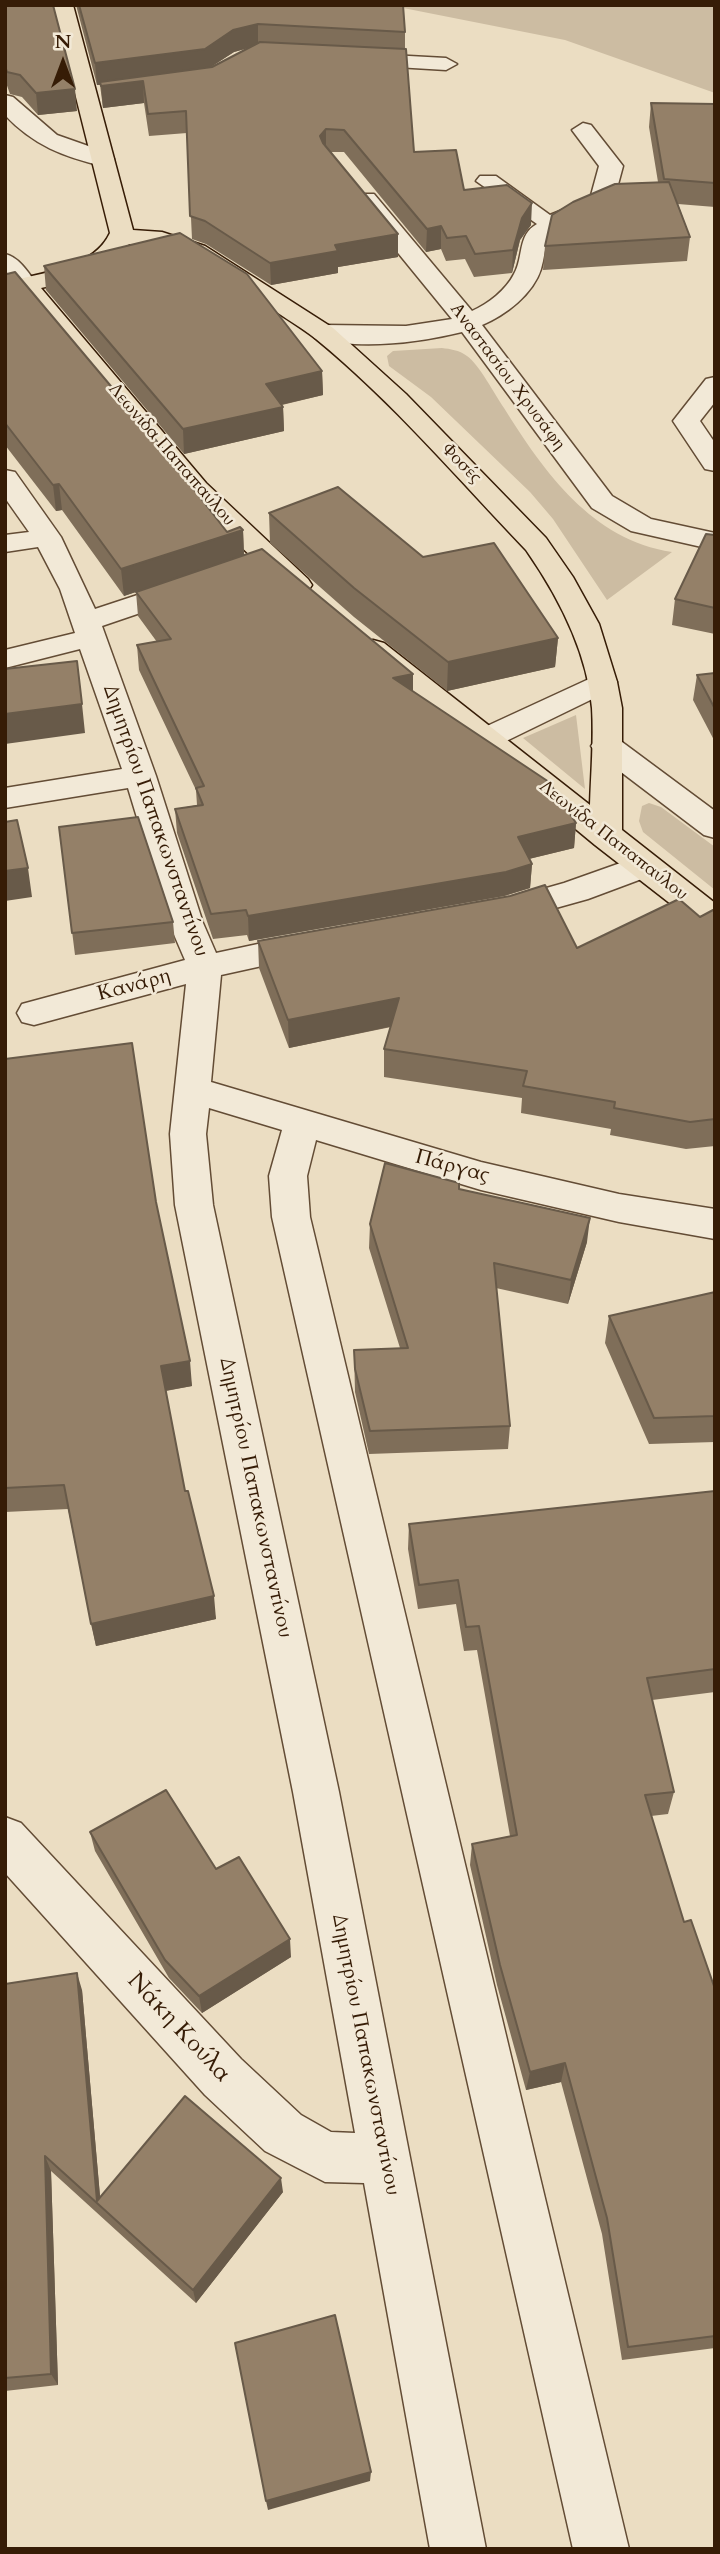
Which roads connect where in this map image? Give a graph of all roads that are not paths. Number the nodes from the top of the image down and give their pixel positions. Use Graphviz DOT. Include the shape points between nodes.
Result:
graph roads {
  1 [pos="63,5"];
  2 [pos="329,57"];
  3 [pos="446,64"];
  4 [pos="113,93"];
  5 [pos="87,96"];
  6 [pos="5,102"];
  7 [pos="583,130"];
  8 [pos="103,159"];
  9 [pos="349,179"];
  10 [pos="488,181"];
  11 [pos="555,221"];
  12 [pos="121,236"];
  13 [pos="5,261"];
  14 [pos="25,285"];
  15 [pos="467,323"];
  16 [pos="324,333"];
  17 [pos="715,385"];
  18 [pos="715,463"];
  19 [pos="5,478"];
  20 [pos="47,537"];
  21 [pos="715,542"];
  22 [pos="5,544"];
  23 [pos="242,569"];
  24 [pos="316,601"];
  25 [pos="90,629"];
  26 [pos="355,634"];
  27 [pos="5,659"];
  28 [pos="602,682"];
  29 [pos="485,739"];
  30 [pos="607,747"];
  31 [pos="140,776"];
  32 [pos="5,798"];
  33 [pos="715,827"];
  34 [pos="607,837"];
  35 [pos="643,866"];
  36 [pos="468,918"];
  37 [pos="715,921"];
  38 [pos="346,939"];
  39 [pos="205,967"];
  40 [pos="34,1013"];
  41 [pos="194,1090"];
  42 [pos="302,1124"];
  43 [pos="715,1224"];
  44 [pos="5,1839"];
  45 [pos="384,2155"];
  46 [pos="458,2549"];
  47 [pos="601,2549"];
  1 -- 5 [label="main road"];
  2 -- 3 [label="street"];
  4 -- 5 [label="street"];
  5 -- 8 [label="main road"];
  6 -- 8 [label="street" via="30,130 56,147"];
  7 -- 11 [label="street" via="611,166 600,203"];
  8 -- 12 [label="main road" via="121,219"];
  9 -- 15 [label="street, Αναστασίου Χρυσάφη"];
  10 -- 11 [label="street"];
  11 -- 15 [label="street" via="536,237 524,279 495,307"];
  12 -- 14 [label="main road" via="113,251 99,261"];
  12 -- 16 [label="main road, Φοσές" via="168,240 196,251"];
  13 -- 14 [label="street, Λεωνίδα Παπαπαύλου"];
  14 -- 23 [label="main road, Λεωνίδα Παπαπαύλου" via="196,489"];
  15 -- 16 [label="street" via="414,334"];
  15 -- 21 [label="street, Αναστασίου Χρυσάφη" via="611,510 648,527"];
  16 -- 28 [label="main road, Φοσές" via="397,400 536,544 584,624"];
  17 -- 18 [label="street" via="686,421"];
  19 -- 20 [label="street, Δημητρίου Παπακωνσταντίνου"];
  20 -- 22 [label="street"];
  20 -- 25 [label="street, Δημητρίου Παπακωνσταντίνου"];
  23 -- 24 [label="main road, Λεωνίδα Παπαπαύλου"];
  23 -- 25 [label="street"];
  25 -- 27 [label="street"];
  25 -- 31 [label="street, Δημητρίου Παπακωνσταντίνου"];
  26 -- 29 [label="main road, Λεωνίδα Παπαπαύλου"];
  28 -- 29 [label="street"];
  28 -- 30 [label="main road, Φοσές"];
  29 -- 34 [label="main road, Λεωνίδα Παπαπαύλου"];
  30 -- 33 [label="street"];
  30 -- 34 [label="main road, Φοσές"];
  31 -- 32 [label="street"];
  31 -- 39 [label="street, Δημητρίου Παπακωνσταντίνου" via="186,923"];
  34 -- 35 [label="main road, Λεωνίδα Παπαπαύλου"];
  35 -- 36 [label="street" via="509,911"];
  35 -- 37 [label="main road, Λεωνίδα Παπαπαύλου"];
  38 -- 39 [label="street, Κανάρη"];
  39 -- 40 [label="street, Κανάρη"];
  39 -- 41 [label="street, Δημητρίου Παπακωνσταντίνου"];
  41 -- 42 [label="street, Πάργας"];
  41 -- 45 [label="street, Δημητρίου Παπακωνσταντίνου" via="188,1134 194,1205 316,1792"];
  42 -- 43 [label="street, Πάργας" via="481,1176 619,1208"];
  42 -- 47 [label="street" via="288,1176 291,1217"];
  44 -- 45 [label="street, Νάκη Κούλα" via="223,2077 283,2133 325,2157"];
  45 -- 46 [label="street, Δημητρίου Παπακωνσταντίνου"];
}
